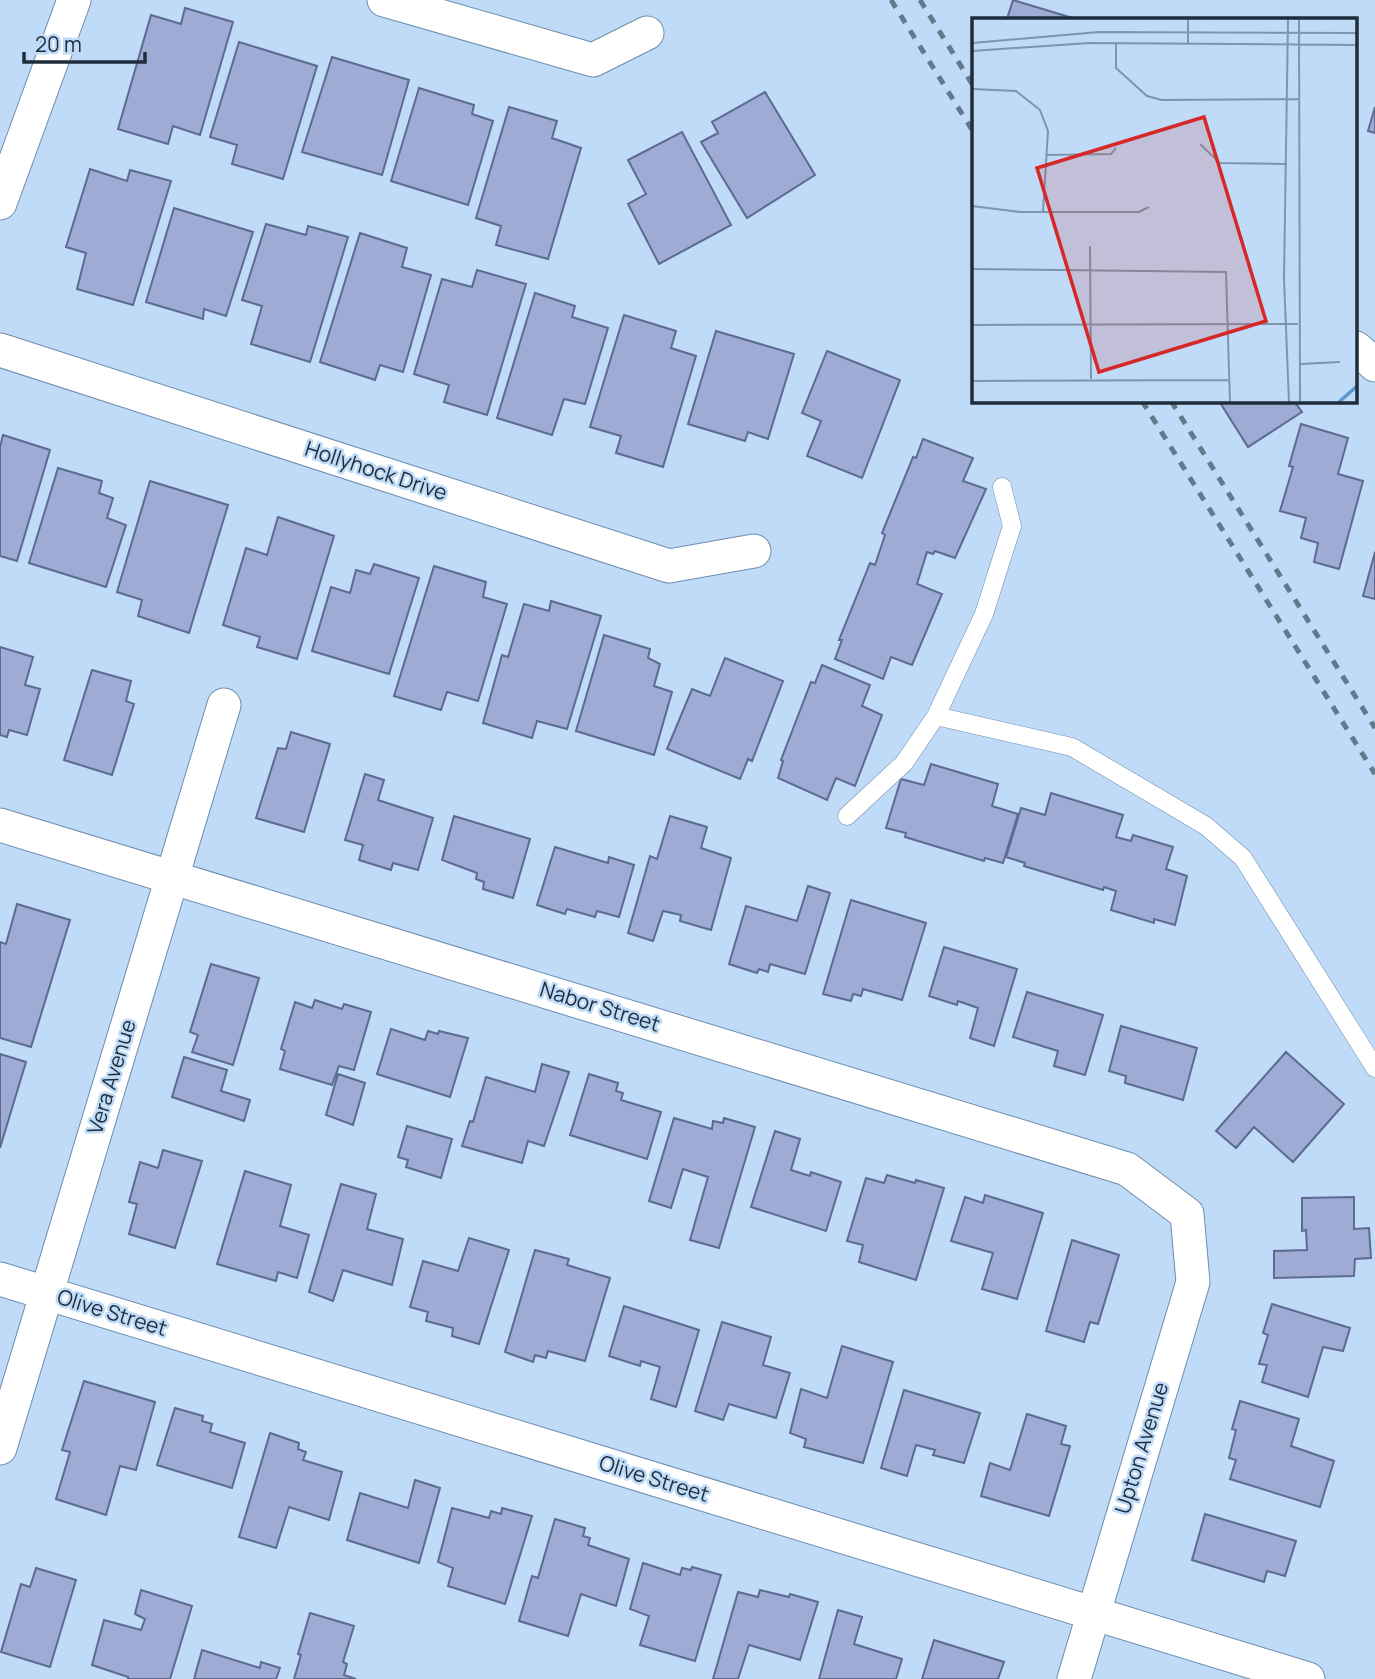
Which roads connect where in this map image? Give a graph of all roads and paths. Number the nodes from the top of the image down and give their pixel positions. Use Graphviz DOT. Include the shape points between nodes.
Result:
graph roads {
  1 [pos="75,0"];
  2 [pos="384,0"];
  3 [pos="647,33"];
  4 [pos="0,203"];
  5 [pos="0,350"];
  6 [pos="1358,350"];
  7 [pos="1375,365"];
  8 [pos="1002,487"];
  9 [pos="754,551"];
  10 [pos="224,705"];
  11 [pos="936,716"];
  12 [pos="847,816"];
  13 [pos="0,825"];
  14 [pos="173,876"];
  15 [pos="1375,1068"];
  16 [pos="1187,1214"];
  17 [pos="0,1279"];
  18 [pos="46,1292"];
  19 [pos="0,1448"];
  20 [pos="1093,1614"];
  21 [pos="1074,1679"];
  22 [pos="1308,1679"];
  1 -- 4 [label="street"];
  2 -- 3 [label="street" via="593,60"];
  5 -- 9 [label="street, Hollyhock Drive" via="669,566"];
  6 -- 7 [label="street"];
  8 -- 11 [label="lane" via="1012,526 984,614"];
  10 -- 14 [label="street, Vera Avenue"];
  11 -- 12 [label="lane" via="904,763"];
  11 -- 15 [label="lane" via="1072,747 1206,826 1243,858"];
  13 -- 14 [label="street, Nabor Street"];
  14 -- 16 [label="street, Nabor Street" via="1127,1169"];
  14 -- 18 [label="street, Vera Avenue"];
  16 -- 20 [label="street, Upton Avenue" via="1193,1282"];
  17 -- 18 [label="street, Olive Street"];
  18 -- 19 [label="street, Vera Avenue"];
  18 -- 20 [label="street, Olive Street"];
  20 -- 21 [label="street, Upton Avenue"];
  20 -- 22 [label="street, Olive Street"];
}
